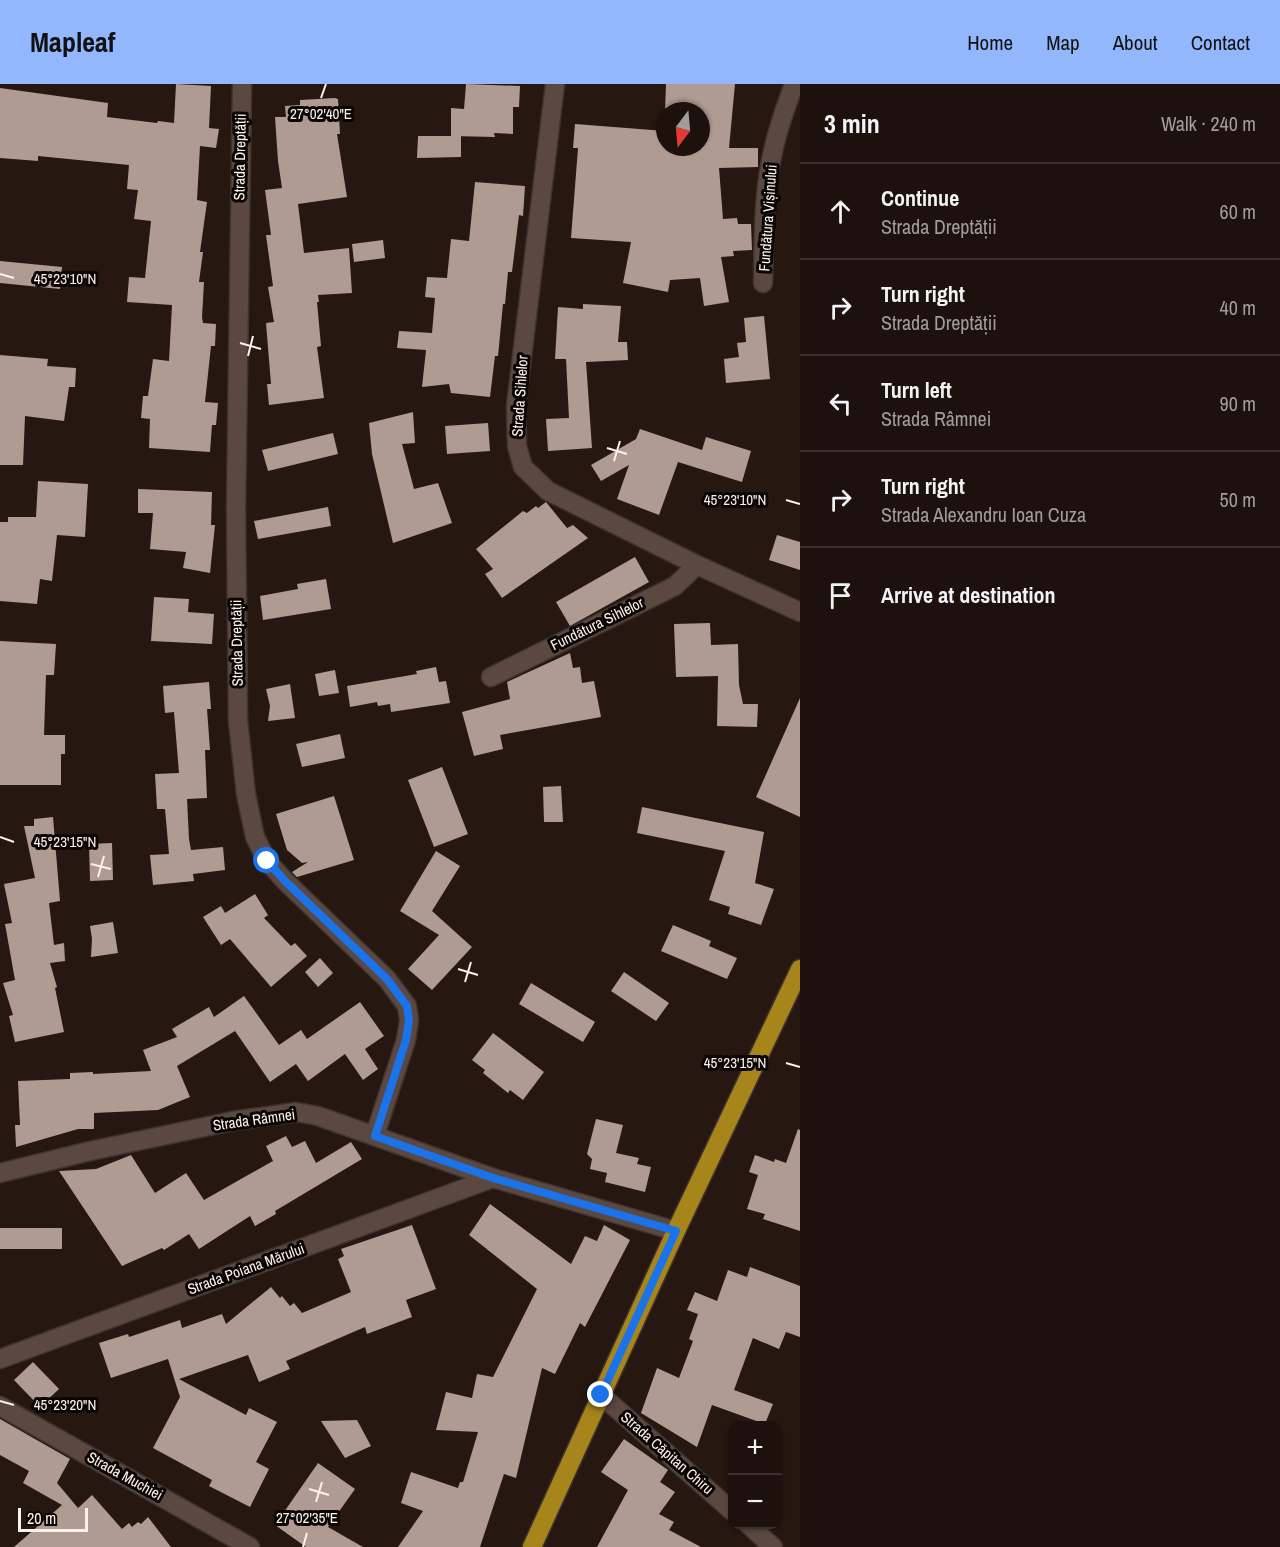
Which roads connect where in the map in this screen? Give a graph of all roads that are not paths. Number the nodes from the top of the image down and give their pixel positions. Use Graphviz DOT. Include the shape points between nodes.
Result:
graph roads {
  1 [pos="242,84"];
  2 [pos="555,84"];
  3 [pos="794,84"];
  4 [pos="763,283"];
  5 [pos="697,565"];
  6 [pos="800,612"];
  7 [pos="492,677"];
  8 [pos="800,969"];
  9 [pos="375,1136"];
  10 [pos="0,1173"];
  11 [pos="493,1178"];
  12 [pos="676,1231"];
  13 [pos="0,1359"];
  14 [pos="601,1395"];
  15 [pos="0,1406"];
  16 [pos="728,1507"];
  17 [pos="753,1529"];
  18 [pos="250,1547"];
  19 [pos="532,1547"];
  20 [pos="773,1547"];
  1 -- 9 [label="street, Strada Dreptății" via="236,509 238,721 246,794 255,837 267,861 387,979 407,1006 406,1040"];
  2 -- 5 [label="street, Strada Sihlelor" via="516,406 517,446 524,466 548,491"];
  3 -- 4 [label="street, Fundătura Vișinului" via="776,138 766,195"];
  5 -- 6 [label="street, Strada Sihlelor"];
  5 -- 7 [label="street, Fundătura Sihlelor" via="675,586"];
  8 -- 12 [label="main road"];
  9 -- 10 [label="street, Strada Râmnei" via="296,1112 90,1150"];
  9 -- 11 [label="street, Strada Râmnei"];
  11 -- 12 [label="street, Strada Râmnei"];
  11 -- 13 [label="street, Strada Poiana Mărului"];
  12 -- 14 [label="main road"];
  14 -- 16 [label="street, Strada Căpitan Chiru"];
  14 -- 19 [label="main road"];
  15 -- 18 [label="street, Strada Muchiei"];
  17 -- 20 [label="street"];
}
